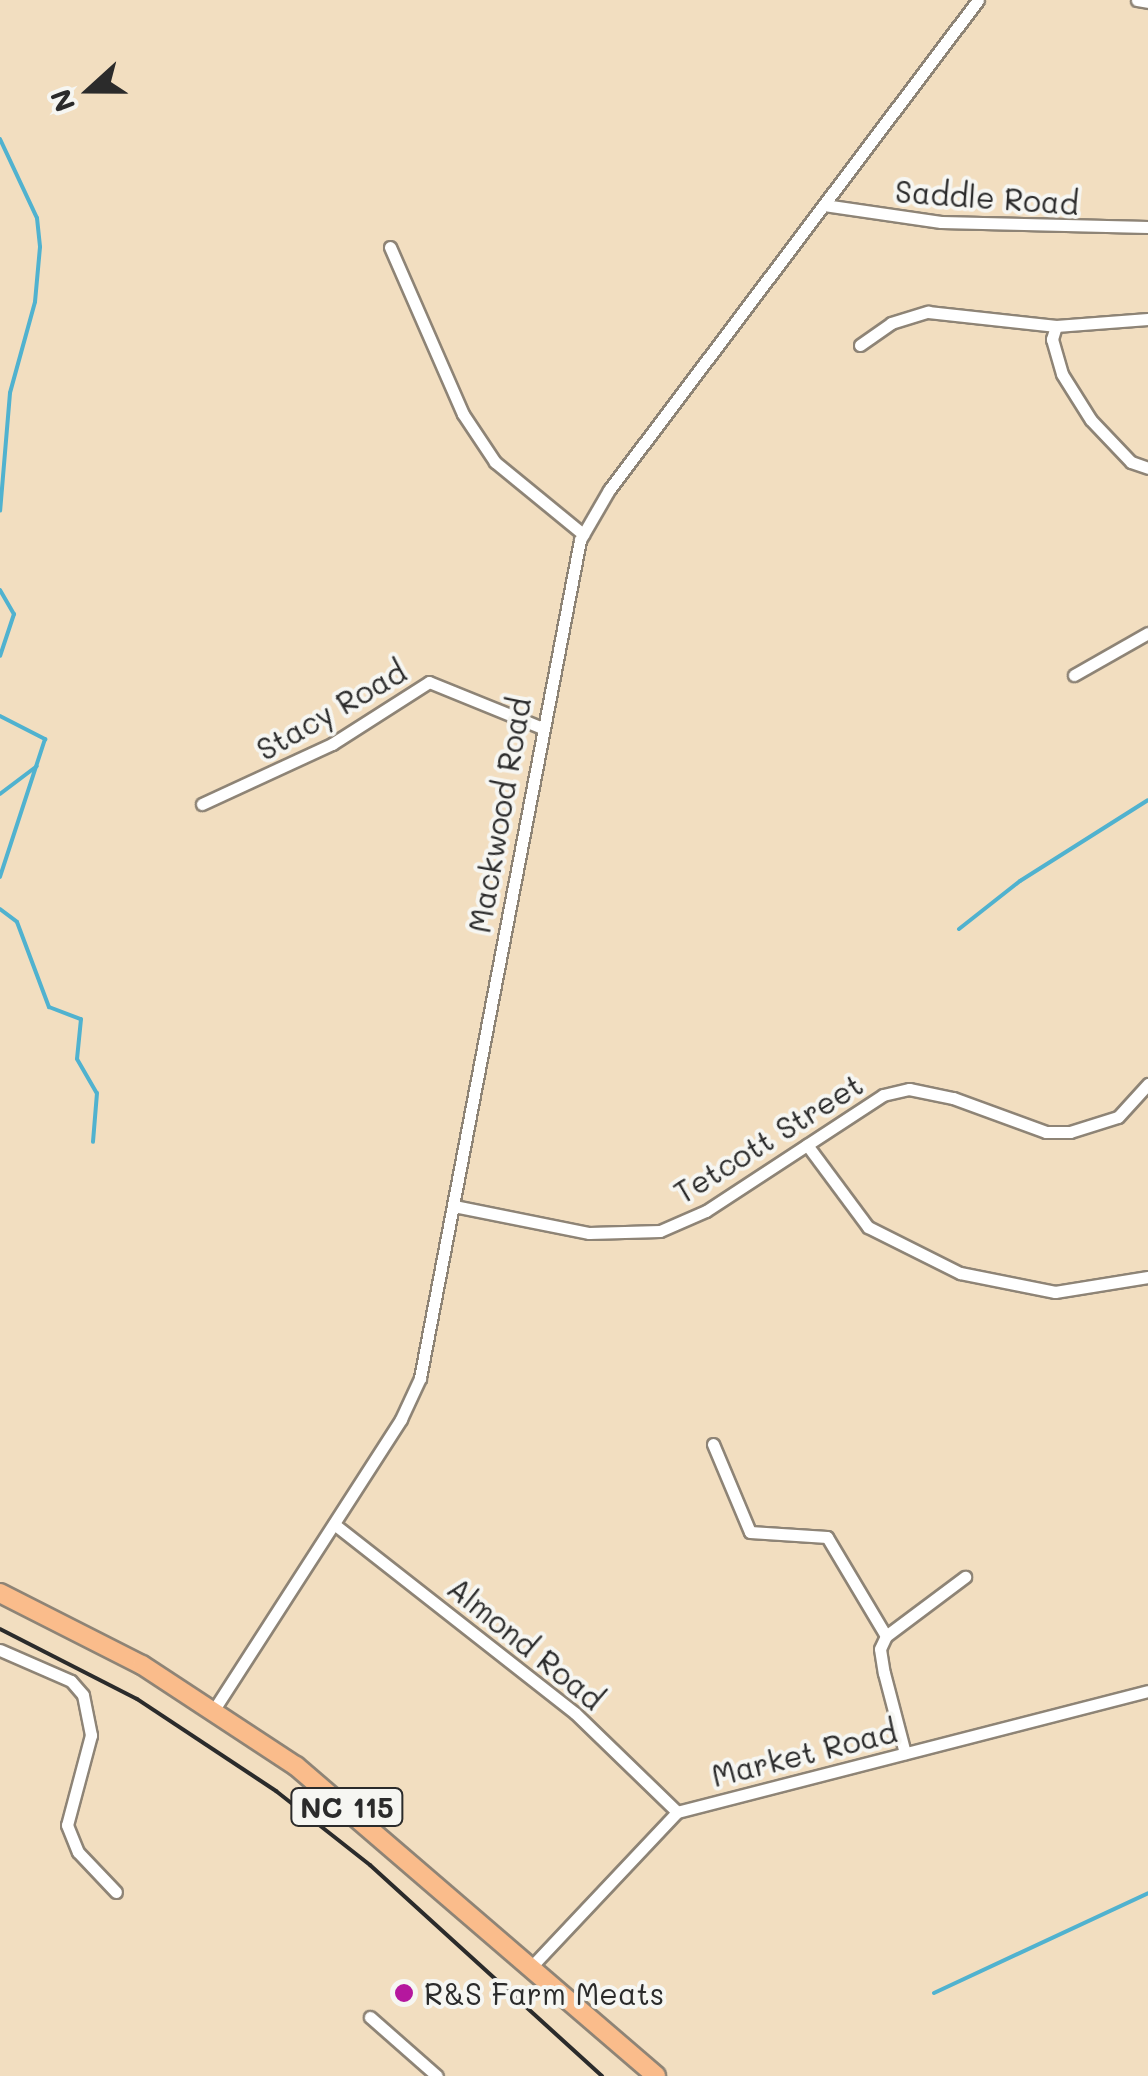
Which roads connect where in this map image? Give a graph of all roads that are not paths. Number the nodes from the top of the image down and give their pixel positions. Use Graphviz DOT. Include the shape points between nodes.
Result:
graph roads {
  1 [pos="978,0"];
  2 [pos="1137,0"];
  3 [pos="1148,2"];
  4 [pos="824,205"];
  5 [pos="1148,227"];
  6 [pos="390,247"];
  7 [pos="1148,319"];
  8 [pos="1056,326"];
  9 [pos="860,345"];
  10 [pos="1148,468"];
  11 [pos="584,534"];
  12 [pos="1148,633"];
  13 [pos="1074,674"];
  14 [pos="540,726"];
  15 [pos="202,804"];
  16 [pos="1148,1084"];
  17 [pos="806,1146"];
  18 [pos="454,1206"];
  19 [pos="1148,1277"];
  20 [pos="713,1444"];
  21 [pos="334,1524"];
  22 [pos="966,1577"];
  23 [pos="0,1592"];
  24 [pos="886,1636"];
  25 [pos="0,1650"];
  26 [pos="1148,1691"];
  27 [pos="215,1708"];
  28 [pos="905,1753"];
  29 [pos="677,1812"];
  30 [pos="116,1892"];
  31 [pos="532,1966"];
  32 [pos="370,2018"];
  33 [pos="437,2076"];
  34 [pos="656,2076"];
  1 -- 4 [label="street, Mackwood Road"];
  2 -- 3 [label="street"];
  4 -- 5 [label="street, Saddle Road" via="942,222"];
  4 -- 11 [label="street, Mackwood Road" via="609,490"];
  6 -- 11 [label="street" via="463,414 496,462"];
  7 -- 8 [label="street"];
  8 -- 9 [label="street" via="928,312 891,323"];
  8 -- 10 [label="street" via="1052,339 1062,374 1090,420 1131,462"];
  11 -- 14 [label="street, Mackwood Road"];
  12 -- 13 [label="street"];
  14 -- 15 [label="street, Stacy Road" via="429,682 332,744"];
  14 -- 18 [label="street, Mackwood Road"];
  16 -- 17 [label="street, Tetcott Street" via="1118,1117 1058,1132 908,1089 867,1100"];
  17 -- 18 [label="street, Tetcott Street" via="706,1211 660,1230 589,1233"];
  17 -- 19 [label="street" via="868,1228 960,1273 1055,1292"];
  18 -- 21 [label="street, Mackwood Road" via="420,1378"];
  20 -- 24 [label="street" via="750,1532 827,1536"];
  21 -- 27 [label="street, Mackwood Road"];
  21 -- 29 [label="street, Almond Road" via="576,1713"];
  22 -- 24 [label="street"];
  23 -- 27 [label="main road, NC 115 / NC 115"];
  24 -- 28 [label="street" via="880,1649"];
  25 -- 30 [label="street" via="72,1680 83,1696 91,1735 67,1824 78,1852"];
  26 -- 28 [label="street, Market Road"];
  27 -- 31 [label="main road, NC 115 / NC 115" via="296,1766"];
  28 -- 29 [label="street, Market Road"];
  29 -- 31 [label="street, Market Road"];
  31 -- 34 [label="main road, NC 115 / NC 115"];
  32 -- 33 [label="street"];
}
